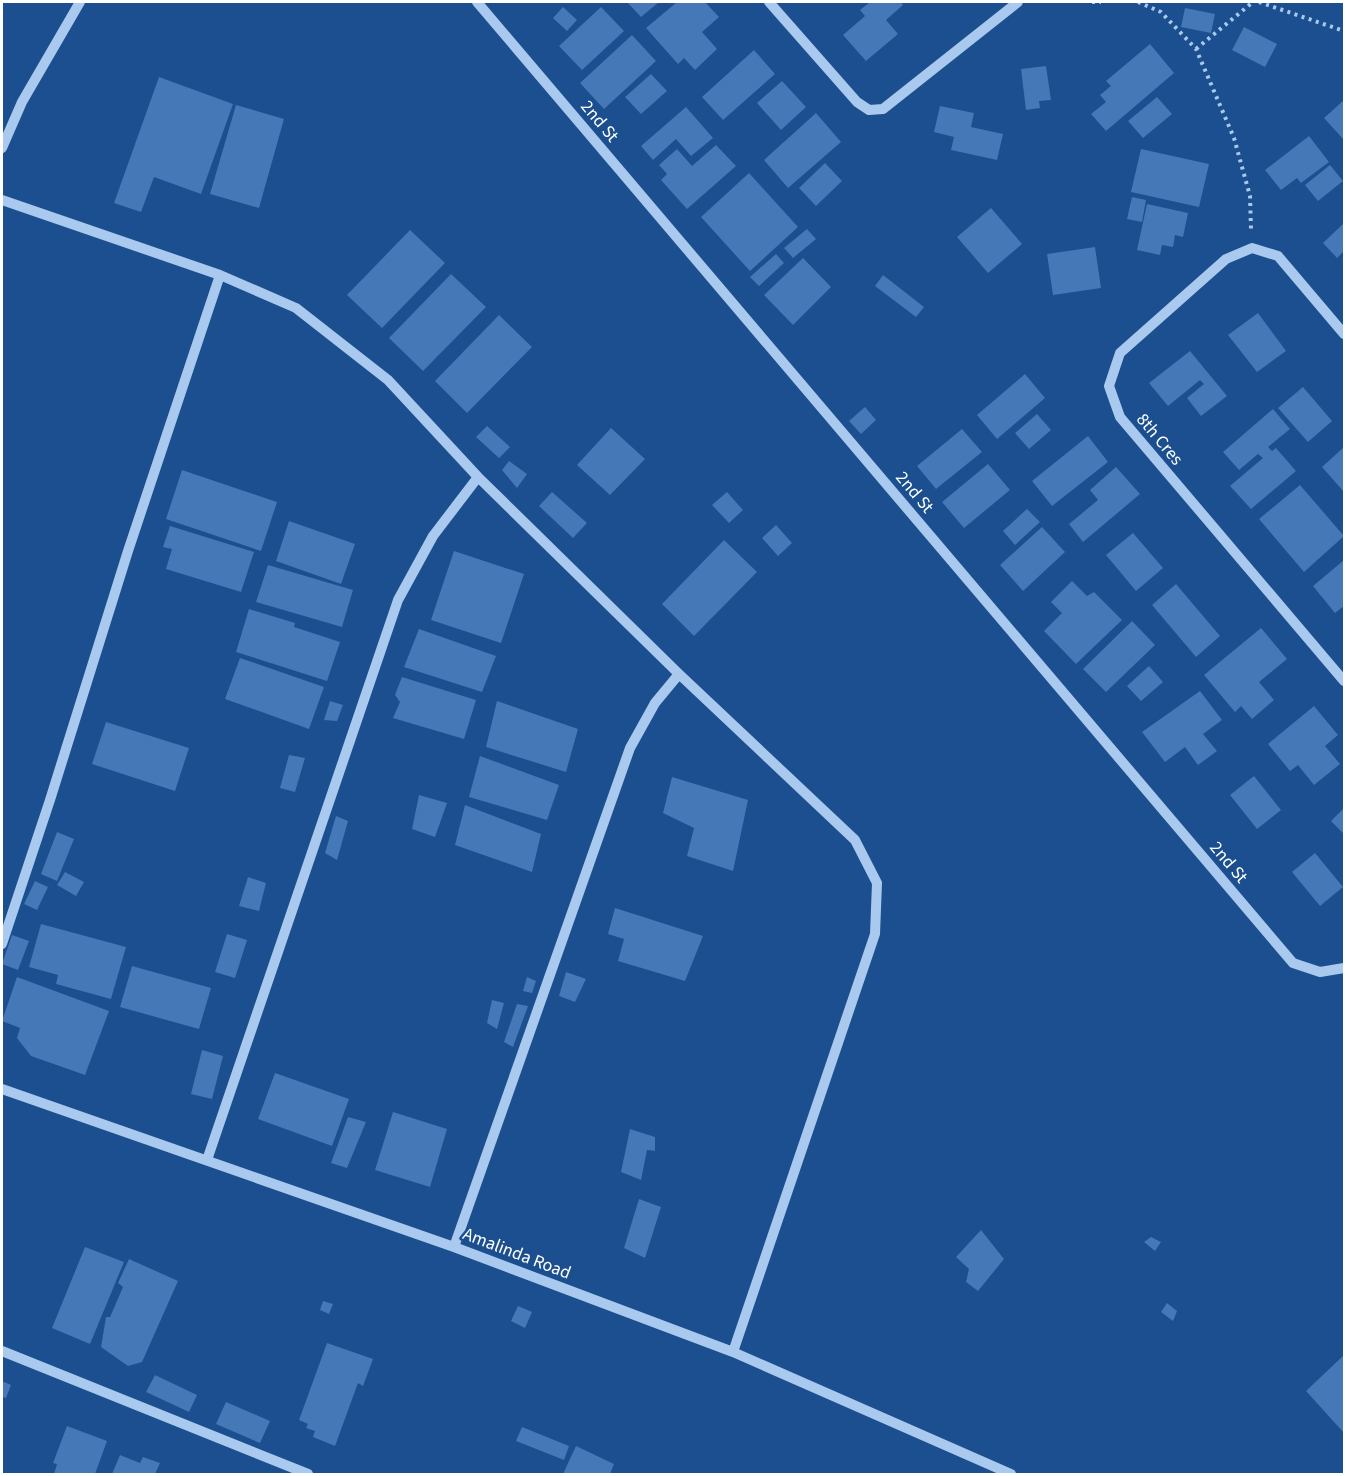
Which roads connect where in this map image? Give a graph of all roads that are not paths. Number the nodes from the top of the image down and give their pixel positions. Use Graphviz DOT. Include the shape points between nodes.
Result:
graph roads {
  1 [pos="80,2"];
  2 [pos="477,2"];
  3 [pos="770,2"];
  4 [pos="1018,2"];
  5 [pos="2,148"];
  6 [pos="2,200"];
  7 [pos="220,275"];
  8 [pos="1344,334"];
  9 [pos="478,477"];
  10 [pos="679,674"];
  11 [pos="1344,681"];
  12 [pos="2,944"];
  13 [pos="1344,968"];
  14 [pos="2,1089"];
  15 [pos="207,1160"];
  16 [pos="454,1247"];
  17 [pos="2,1351"];
  18 [pos="733,1352"];
  19 [pos="309,1474"];
  20 [pos="1011,1474"];
  1 -- 5 [label="street" via="22,102"];
  2 -- 13 [label="street, 2nd St" via="1293,963 1320,972"];
  3 -- 4 [label="street" via="857,102 869,110 883,109"];
  6 -- 7 [label="street"];
  7 -- 9 [label="street" via="296,308 388,380"];
  7 -- 12 [label="street"];
  8 -- 11 [label="street, 8th Cres" via="1278,256 1252,248 1226,259 1120,353 1109,386 1120,417"];
  9 -- 10 [label="street"];
  9 -- 15 [label="street" via="433,536 398,600"];
  10 -- 16 [label="street" via="655,703 630,748"];
  10 -- 18 [label="street" via="855,840 877,883 875,934"];
  14 -- 15 [label="street, Amalinda Road"];
  15 -- 16 [label="street, Amalinda Road"];
  16 -- 18 [label="street, Amalinda Road"];
  17 -- 19 [label="street"];
  18 -- 20 [label="street, Amalinda Road"];
}
